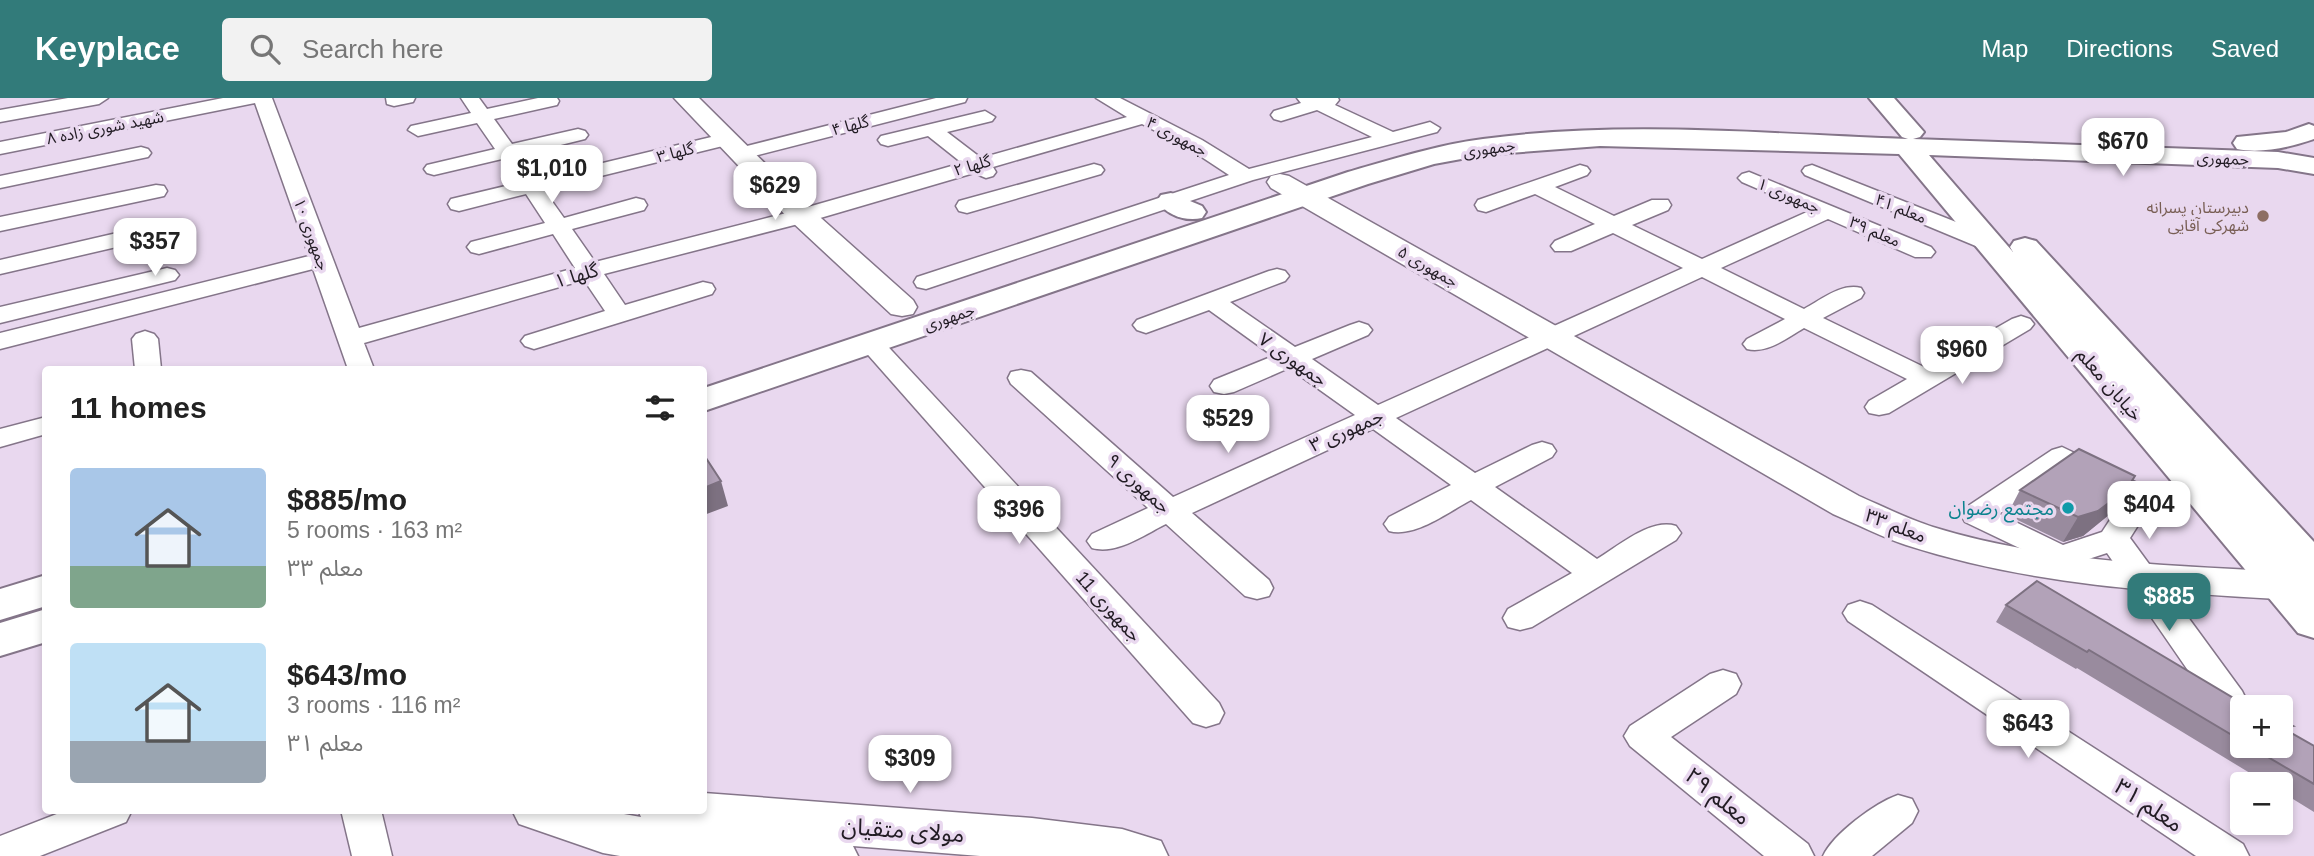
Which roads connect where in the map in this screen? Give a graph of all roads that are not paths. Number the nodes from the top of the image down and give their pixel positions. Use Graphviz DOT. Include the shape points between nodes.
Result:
graph roads {
  1 [pos="99,98"];
  2 [pos="252,98"];
  3 [pos="263,98"];
  4 [pos="470,98"];
  5 [pos="685,98"];
  6 [pos="958,98"];
  7 [pos="1105,98"];
  8 [pos="1337,98"];
  9 [pos="550,101"];
  10 [pos="1311,101"];
  11 [pos="1871,102"];
  12 [pos="60,105"];
  13 [pos="482,116"];
  14 [pos="1280,116"];
  15 [pos="0,117"];
  16 [pos="985,117"];
  17 [pos="1143,118"];
  18 [pos="1430,128"];
  19 [pos="931,129"];
  20 [pos="418,130"];
  21 [pos="2312,132"];
  22 [pos="578,135"];
  23 [pos="61,136"];
  24 [pos="1388,137"];
  25 [pos="1909,139"];
  26 [pos="888,140"];
  27 [pos="735,146"];
  28 [pos="0,148"];
  29 [pos="507,152"];
  30 [pos="141,153"];
  31 [pos="973,165"];
  32 [pos="2314,166"];
  33 [pos="434,169"];
  34 [pos="62,170"];
  35 [pos="1094,170"];
  36 [pos="1580,171"];
  37 [pos="1812,171"];
  38 [pos="1246,176"];
  39 [pos="1749,178"];
  40 [pos="0,182"];
  41 [pos="531,187"];
  42 [pos="1537,187"];
  43 [pos="1292,189"];
  44 [pos="156,191"];
  45 [pos="1018,191"];
  46 [pos="459,204"];
  47 [pos="636,205"];
  48 [pos="1486,205"];
  49 [pos="1660,205"];
  50 [pos="967,206"];
  51 [pos="1182,207"];
  52 [pos="64,211"];
  53 [pos="1828,211"];
  54 [pos="802,216"];
  55 [pos="0,225"];
  56 [pos="1614,225"];
  57 [pos="558,226"];
  58 [pos="156,231"];
  59 [pos="1990,244"];
  60 [pos="1563,246"];
  61 [pos="479,247"];
  62 [pos="1923,251"];
  63 [pos="66,252"];
  64 [pos="322,260"];
  65 [pos="0,267"];
  66 [pos="1703,268"];
  67 [pos="589,271"];
  68 [pos="167,275"];
  69 [pos="1277,276"];
  70 [pos="926,282"];
  71 [pos="703,289"];
  72 [pos="1852,293"];
  73 [pos="68,299"];
  74 [pos="1211,300"];
  75 [pos="902,307"];
  76 [pos="619,314"];
  77 [pos="0,315"];
  78 [pos="1804,318"];
  79 [pos="2021,324"];
  80 [pos="1146,325"];
  81 [pos="1359,330"];
  82 [pos="1551,337"];
  83 [pos="145,339"];
  84 [pos="350,339"];
  85 [pos="0,341"];
  86 [pos="534,341"];
  87 [pos="871,343"];
  88 [pos="1756,344"];
  89 [pos="1292,358"];
  90 [pos="148,366"];
  91 [pos="360,366"];
  92 [pos="707,372"];
  93 [pos="1021,378"];
  94 [pos="1927,379"];
  95 [pos="1224,386"];
  96 [pos="707,399"];
  97 [pos="1879,407"];
  98 [pos="1375,417"];
  99 [pos="42,426"];
  100 [pos="0,438"];
  101 [pos="1542,451"];
  102 [pos="1473,487"];
  103 [pos="1170,510"];
  104 [pos="1400,524"];
  105 [pos="1665,533"];
  106 [pos="2113,539"];
  107 [pos="1103,541"];
  108 [pos="1596,574"];
  109 [pos="2143,576"];
  110 [pos="2304,580"];
  111 [pos="1256,588"];
  112 [pos="42,591"];
  113 [pos="0,605"];
  114 [pos="1860,613"];
  115 [pos="1520,618"];
  116 [pos="2314,622"];
  117 [pos="42,626"];
  118 [pos="0,640"];
  119 [pos="2160,660"];
  120 [pos="1723,684"];
  121 [pos="2230,698"];
  122 [pos="2230,702"];
  123 [pos="1206,713"];
  124 [pos="1898,811"];
  125 [pos="102,814"];
  126 [pos="362,814"];
  127 [pos="548,814"];
  128 [pos="689,814"];
  129 [pos="2205,850"];
  130 [pos="0,854"];
  131 [pos="372,856"];
  132 [pos="833,856"];
  133 [pos="1143,856"];
  134 [pos="1794,856"];
  135 [pos="1843,856"];
  1 -- 12 [label="street"];
  2 -- 23 [label="street, شهید شوری زاده ۸"];
  3 -- 64 [label="street, جمهوری ۱۰"];
  4 -- 13 [label="street"];
  5 -- 27 [label="street"];
  6 -- 27 [label="street, گلها ۴"];
  7 -- 17 [label="street, جمهوری ۴"];
  8 -- 10 [label="street"];
  9 -- 13 [label="street"];
  10 -- 14 [label="street"];
  10 -- 24 [label="street"];
  11 -- 25 [label="main road"];
  12 -- 15 [label="street"];
  12 -- 23 [label="street"];
  13 -- 20 [label="street"];
  13 -- 29 [label="street"];
  16 -- 19 [label="street"];
  17 -- 31 [label="street, گلها ۲"];
  17 -- 38 [label="street, جمهوری ۴"];
  18 -- 24 [label="street"];
  19 -- 26 [label="street"];
  19 -- 31 [label="street"];
  21 -- 25 [label="main road, جمهوری" via="2258,144"];
  22 -- 29 [label="street"];
  23 -- 28 [label="street, شهید شوری زاده ۸"];
  23 -- 34 [label="street"];
  24 -- 38 [label="street"];
  25 -- 32 [label="main road, جمهوری" via="2278,160"];
  25 -- 43 [label="main road, جمهوری" via="1542,141 1430,158"];
  25 -- 59 [label="main road, خیابان معلم"];
  25 -- 110 [label="main road, خیابان معلم"];
  27 -- 41 [label="street, گلها ۳"];
  27 -- 54 [label="street"];
  29 -- 33 [label="street"];
  29 -- 41 [label="street"];
  30 -- 34 [label="street"];
  31 -- 45 [label="street"];
  31 -- 54 [label="street, گلها ۲"];
  34 -- 40 [label="street"];
  35 -- 45 [label="street"];
  36 -- 42 [label="street"];
  37 -- 59 [label="street, معلم ۴۱"];
  38 -- 51 [label="street"];
  39 -- 53 [label="street, جمهوری ۱"];
  41 -- 46 [label="street, گلها ۳"];
  41 -- 57 [label="street"];
  42 -- 48 [label="street"];
  42 -- 56 [label="street"];
  43 -- 51 [label="main road, جمهوری"];
  43 -- 82 [label="street, جمهوری ۵"];
  43 -- 87 [label="main road, جمهوری"];
  44 -- 52 [label="street"];
  45 -- 50 [label="street"];
  47 -- 57 [label="street"];
  49 -- 56 [label="street"];
  51 -- 70 [label="street"];
  51 -- 75 [label="main road, جمهوری"];
  52 -- 55 [label="street"];
  52 -- 63 [label="street"];
  53 -- 62 [label="street, معلم ۳۹"];
  53 -- 66 [label="street, جمهوری ۳"];
  54 -- 67 [label="street, گلها ۱"];
  54 -- 75 [label="street"];
  56 -- 60 [label="street"];
  56 -- 66 [label="street"];
  57 -- 61 [label="street"];
  57 -- 67 [label="street"];
  58 -- 63 [label="street"];
  59 -- 110 [label="main road, خیابان معلم"];
  63 -- 65 [label="street"];
  63 -- 73 [label="street"];
  64 -- 84 [label="street, جمهوری ۱۰"];
  64 -- 85 [label="street"];
  66 -- 78 [label="street"];
  66 -- 82 [label="street, جمهوری ۳"];
  67 -- 76 [label="street"];
  67 -- 84 [label="street, گلها ۱"];
  68 -- 73 [label="street"];
  69 -- 74 [label="street"];
  71 -- 76 [label="street"];
  72 -- 78 [label="street"];
  73 -- 77 [label="street"];
  74 -- 80 [label="street"];
  74 -- 89 [label="street, جمهوری ۷"];
  75 -- 92 [label="main road, جمهوری"];
  76 -- 86 [label="street"];
  78 -- 88 [label="street"];
  78 -- 94 [label="street"];
  79 -- 94 [label="street"];
  81 -- 89 [label="street"];
  82 -- 98 [label="street, جمهوری ۳"];
  82 -- 109 [label="street, معلم ۳۳" via="1846,505 1919,536 2090,573"];
  83 -- 90 [label="street"];
  84 -- 91 [label="street, جمهوری ۱۰"];
  87 -- 96 [label="main road, جمهوری"];
  87 -- 123 [label="street, جمهوری 11"];
  89 -- 95 [label="street"];
  89 -- 98 [label="street, جمهوری ۷"];
  93 -- 103 [label="street, جمهوری ۹"];
  94 -- 97 [label="street"];
  98 -- 102 [label="street, جمهوری ۷"];
  98 -- 103 [label="street, جمهوری ۳"];
  99 -- 100 [label="street"];
  101 -- 102 [label="street"];
  102 -- 104 [label="street"];
  102 -- 108 [label="street, جمهوری ۷"];
  103 -- 107 [label="street, جمهوری ۳"];
  103 -- 111 [label="street, جمهوری ۹"];
  105 -- 108 [label="street"];
  106 -- 106 [label="street" via="2141,497 2062,456 1976,515 2061,557"];
  106 -- 109 [label="street"];
  108 -- 115 [label="street"];
  109 -- 110 [label="street, معلم ۳۳"];
  109 -- 121 [label="street"];
  110 -- 116 [label="main road, خیابان معلم"];
  112 -- 113 [label="main road"];
  114 -- 129 [label="street, معلم ۳۱"];
  117 -- 118 [label="main road"];
  119 -- 122 [label="street"];
  120 -- 134 [label="street, معلم ۲۹" via="1643,736"];
  124 -- 135 [label="street"];
  125 -- 130 [label="street"];
  126 -- 131 [label="street"];
  127 -- 132 [label="street, مولای متقیان" via="603,832 674,844"];
  128 -- 133 [label="street, مولای متقیان" via="1031,839"];
}
